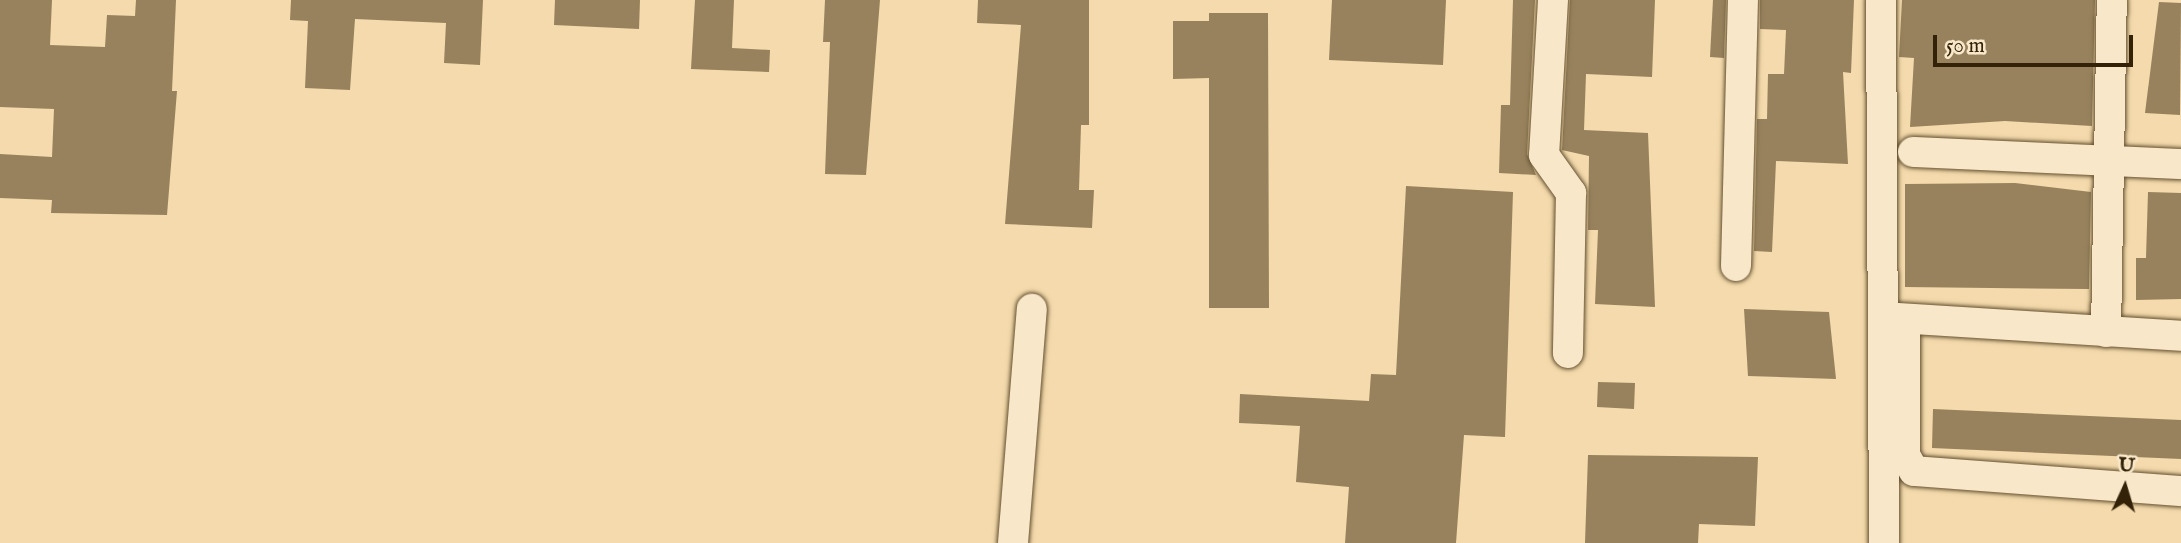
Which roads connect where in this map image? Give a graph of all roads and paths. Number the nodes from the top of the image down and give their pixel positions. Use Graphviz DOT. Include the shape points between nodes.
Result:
graph roads {
  1 [pos="1553,0"];
  2 [pos="1743,0"];
  3 [pos="1881,0"];
  4 [pos="2112,0"];
  5 [pos="1913,152"];
  6 [pos="2109,162"];
  7 [pos="2181,164"];
  8 [pos="1735,266"];
  9 [pos="1032,309"];
  10 [pos="2106,332"];
  11 [pos="2181,336"];
  12 [pos="1568,353"];
  13 [pos="2181,491"];
  14 [pos="1013,543"];
  15 [pos="1884,543"];
  1 -- 12 [label="street" via="1544,155 1571,193"];
  2 -- 8 [label="street"];
  3 -- 15 [label="street"];
  4 -- 6 [label="street"];
  5 -- 6 [label="street"];
  6 -- 7 [label="street"];
  6 -- 10 [label="street"];
  9 -- 14 [label="street"];
  10 -- 11 [label="street"];
  10 -- 13 [label="street" via="1901,320 1905,455 1914,471"];
}
